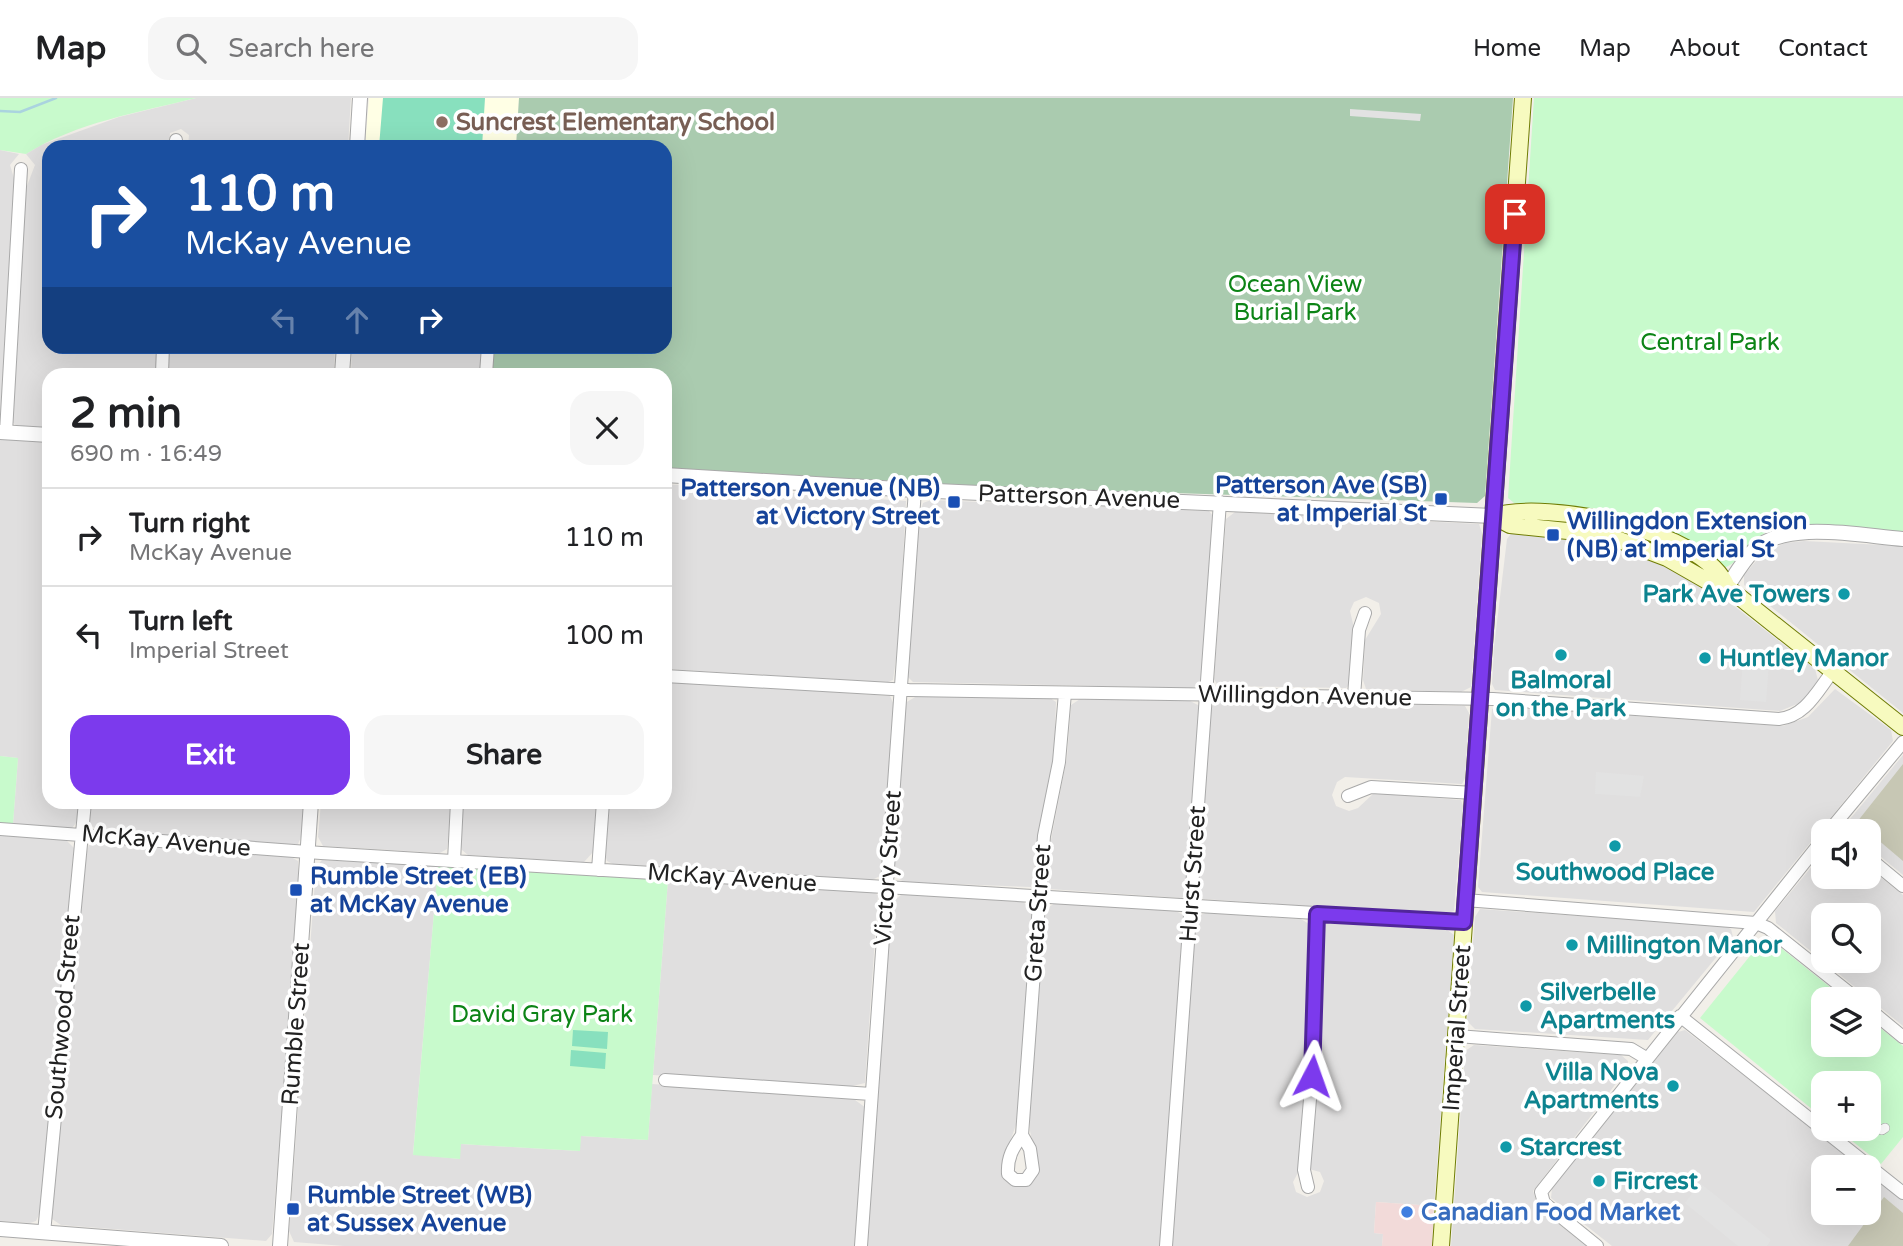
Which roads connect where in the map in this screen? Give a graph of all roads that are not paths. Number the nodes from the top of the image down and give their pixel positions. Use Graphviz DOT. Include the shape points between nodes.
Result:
graph roads {
  1 [pos="360,98"];
  2 [pos="1523,98"];
  3 [pos="357,140"];
  4 [pos="22,169"];
  5 [pos="3,432"];
  6 [pos="42,435"];
  7 [pos="672,475"];
  8 [pos="915,490"];
  9 [pos="1220,502"];
  10 [pos="1493,516"];
  11 [pos="1903,539"];
  12 [pos="1727,587"];
  13 [pos="1365,613"];
  14 [pos="1833,671"];
  15 [pos="672,676"];
  16 [pos="900,690"];
  17 [pos="1065,693"];
  18 [pos="1206,695"];
  19 [pos="1354,696"];
  20 [pos="1480,699"];
  21 [pos="1903,727"];
  22 [pos="1903,742"];
  23 [pos="1474,793"];
  24 [pos="1348,796"];
  25 [pos="84,809"];
  26 [pos="311,809"];
  27 [pos="457,809"];
  28 [pos="602,809"];
  29 [pos="1841,819"];
  30 [pos="0,828"];
  31 [pos="82,834"];
  32 [pos="308,852"];
  33 [pos="1811,855"];
  34 [pos="454,861"];
  35 [pos="1881,868"];
  36 [pos="598,870"];
  37 [pos="1903,886"];
  38 [pos="886,888"];
  39 [pos="1039,897"];
  40 [pos="1465,900"];
  41 [pos="1192,907"];
  42 [pos="1317,914"];
  43 [pos="1464,922"];
  44 [pos="1756,923"];
  45 [pos="1842,987"];
  46 [pos="1680,1016"];
  47 [pos="1881,1019"];
  48 [pos="1457,1036"];
  49 [pos="1903,1037"];
  50 [pos="1646,1058"];
  51 [pos="665,1080"];
  52 [pos="872,1094"];
  53 [pos="1022,1135"];
  54 [pos="1308,1187"];
  55 [pos="1903,1193"];
  56 [pos="0,1229"];
  57 [pos="44,1233"];
  58 [pos="72,1240"];
  59 [pos="221,1246"];
  60 [pos="280,1246"];
  61 [pos="861,1246"];
  62 [pos="1166,1246"];
  63 [pos="1441,1246"];
  64 [pos="1597,1246"];
  1 -- 3 [label="street"];
  2 -- 10 [label="main road, Imperial Street"];
  4 -- 5 [label="street"];
  5 -- 6 [label="street"];
  7 -- 8 [label="street, Patterson Avenue"];
  8 -- 9 [label="street, Patterson Avenue"];
  8 -- 16 [label="street, Victory Street"];
  9 -- 10 [label="street, Patterson Avenue"];
  9 -- 18 [label="street, Hurst Street"];
  10 -- 12 [label="main road" via="1510,525 1579,530 1626,541 1716,586"];
  10 -- 20 [label="main road, Imperial Street"];
  11 -- 12 [label="street" via="1807,532 1782,535 1754,551"];
  12 -- 14 [label="main road"];
  13 -- 19 [label="street" via="1359,630"];
  14 -- 20 [label="street, Willingdon Avenue" via="1792,718"];
  14 -- 21 [label="main road"];
  15 -- 16 [label="street, Willingdon Avenue"];
  16 -- 17 [label="street, Willingdon Avenue"];
  16 -- 38 [label="street, Victory Street"];
  17 -- 18 [label="street, Willingdon Avenue"];
  17 -- 39 [label="street, Greta Street" via="1062,745 1046,823"];
  18 -- 19 [label="street, Willingdon Avenue"];
  18 -- 41 [label="street, Hurst Street"];
  19 -- 20 [label="street, Willingdon Avenue"];
  20 -- 23 [label="main road, Imperial Street"];
  22 -- 29 [label="street"];
  23 -- 24 [label="street" via="1371,786"];
  23 -- 40 [label="main road, Imperial Street"];
  25 -- 31 [label="street, Southwood Street"];
  26 -- 32 [label="street, Rumble Street"];
  27 -- 34 [label="street"];
  28 -- 36 [label="street"];
  30 -- 31 [label="street, McKay Avenue"];
  31 -- 32 [label="street, McKay Avenue"];
  31 -- 57 [label="street, Southwood Street"];
  32 -- 34 [label="street, McKay Avenue"];
  32 -- 60 [label="street, Rumble Street"];
  33 -- 44 [label="street"];
  34 -- 36 [label="street, McKay Avenue"];
  35 -- 37 [label="street"];
  36 -- 38 [label="street, McKay Avenue"];
  38 -- 39 [label="street, McKay Avenue"];
  38 -- 52 [label="street, Victory Street"];
  39 -- 41 [label="street, McKay Avenue"];
  39 -- 53 [label="street, Greta Street"];
  40 -- 43 [label="main road, Imperial Street"];
  40 -- 44 [label="street"];
  41 -- 42 [label="street, McKay Avenue"];
  41 -- 62 [label="street, Hurst Street"];
  42 -- 43 [label="street, McKay Avenue"];
  42 -- 54 [label="street" via="1314,1052 1304,1170"];
  43 -- 48 [label="main road, Imperial Street"];
  44 -- 45 [label="street"];
  44 -- 46 [label="street"];
  46 -- 50 [label="street"];
  46 -- 55 [label="street"];
  47 -- 49 [label="street"];
  48 -- 50 [label="street" via="1627,1049"];
  48 -- 63 [label="main road, Imperial Street"];
  50 -- 64 [label="street" via="1540,1196"];
  51 -- 52 [label="street"];
  52 -- 61 [label="street, Victory Street"];
  56 -- 57 [label="street"];
  57 -- 58 [label="street"];
  58 -- 59 [label="street"];
}
